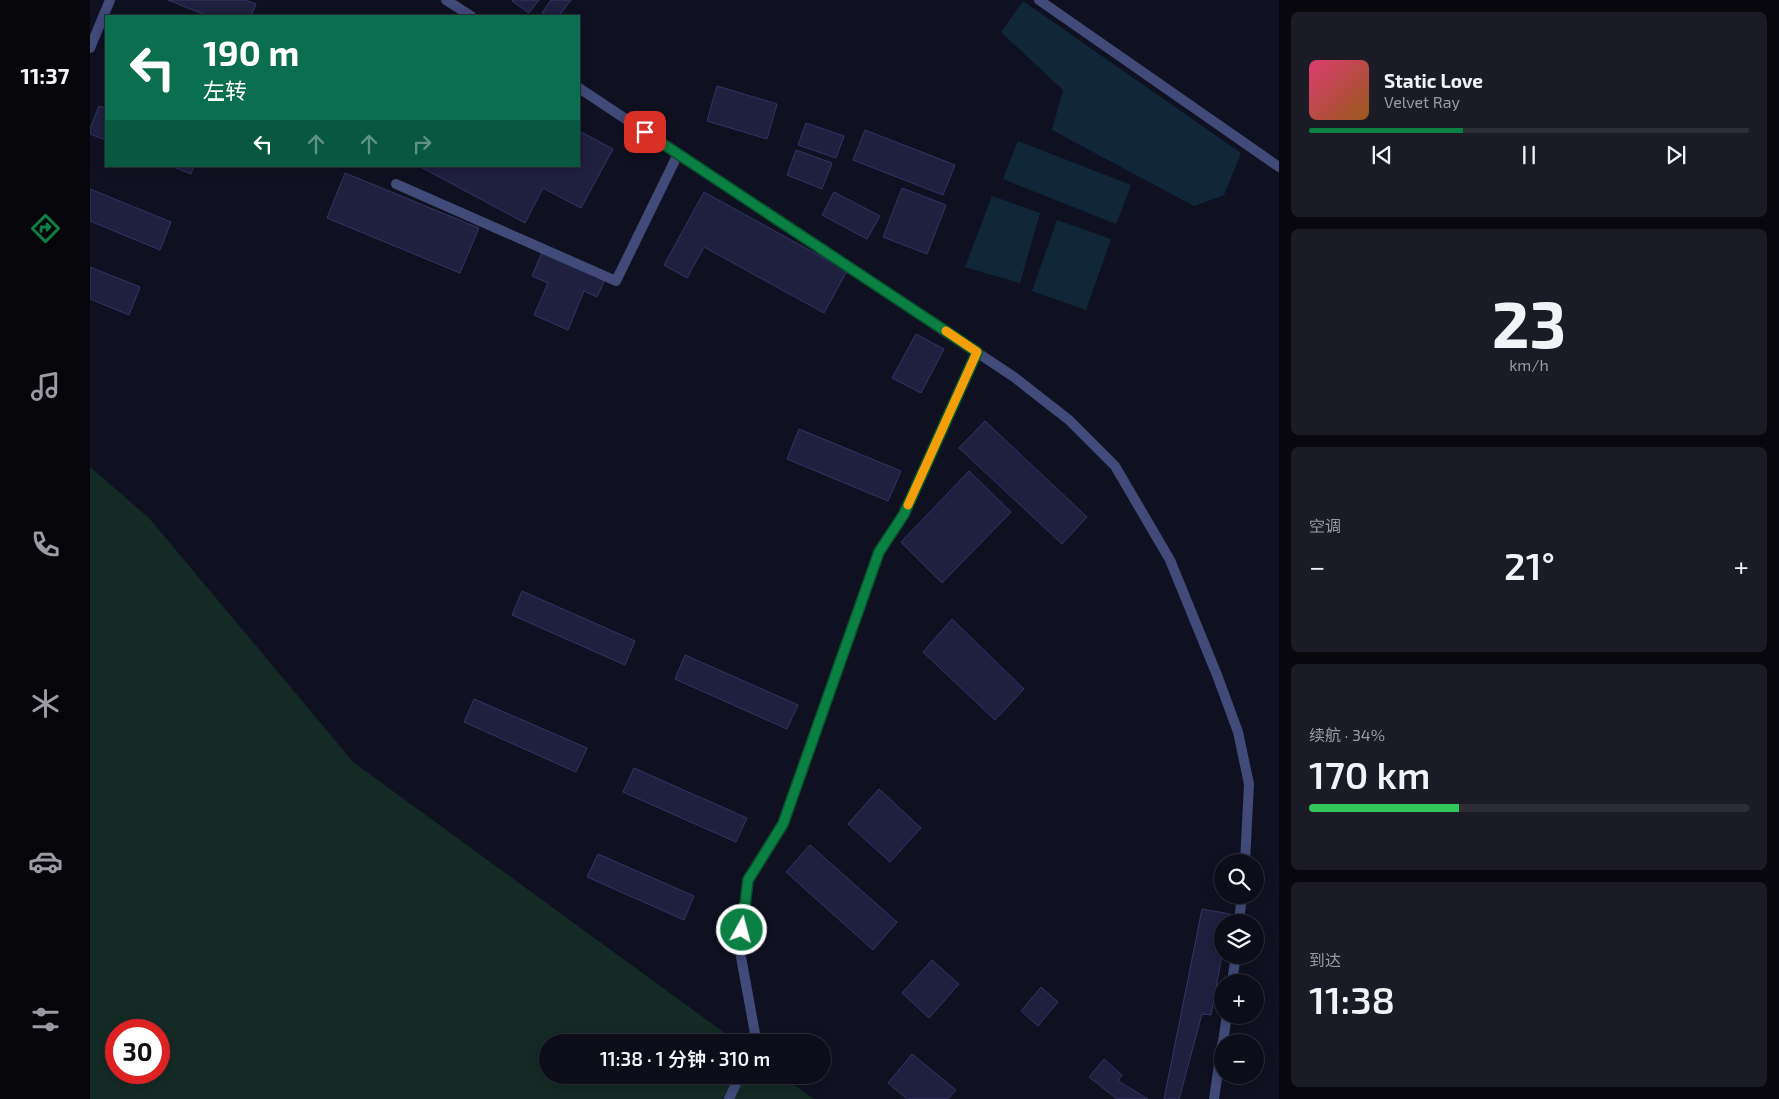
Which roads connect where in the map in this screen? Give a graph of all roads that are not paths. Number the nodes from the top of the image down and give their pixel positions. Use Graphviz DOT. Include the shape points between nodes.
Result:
graph roads {
  1 [pos="110,0"];
  2 [pos="446,0"];
  3 [pos="1038,0"];
  4 [pos="468,15"];
  5 [pos="90,48"];
  6 [pos="580,89"];
  7 [pos="678,154"];
  8 [pos="1279,167"];
  9 [pos="396,184"];
  10 [pos="977,352"];
  11 [pos="1245,854"];
  12 [pos="755,1034"];
  13 [pos="736,1084"];
  14 [pos="1216,1084"];
  15 [pos="729,1099"];
  16 [pos="1214,1099"];
  1 -- 5 [label="street"];
  2 -- 4 [label="street"];
  3 -- 8 [label="street"];
  6 -- 7 [label="street"];
  7 -- 9 [label="street" via="616,282"];
  7 -- 10 [label="street"];
  10 -- 11 [label="street" via="1069,420 1115,466 1170,560 1238,732 1249,784"];
  10 -- 12 [label="street" via="904,514 879,552 783,824 748,880 740,946"];
  13 -- 15 [label="street"];
  14 -- 16 [label="street"];
}
